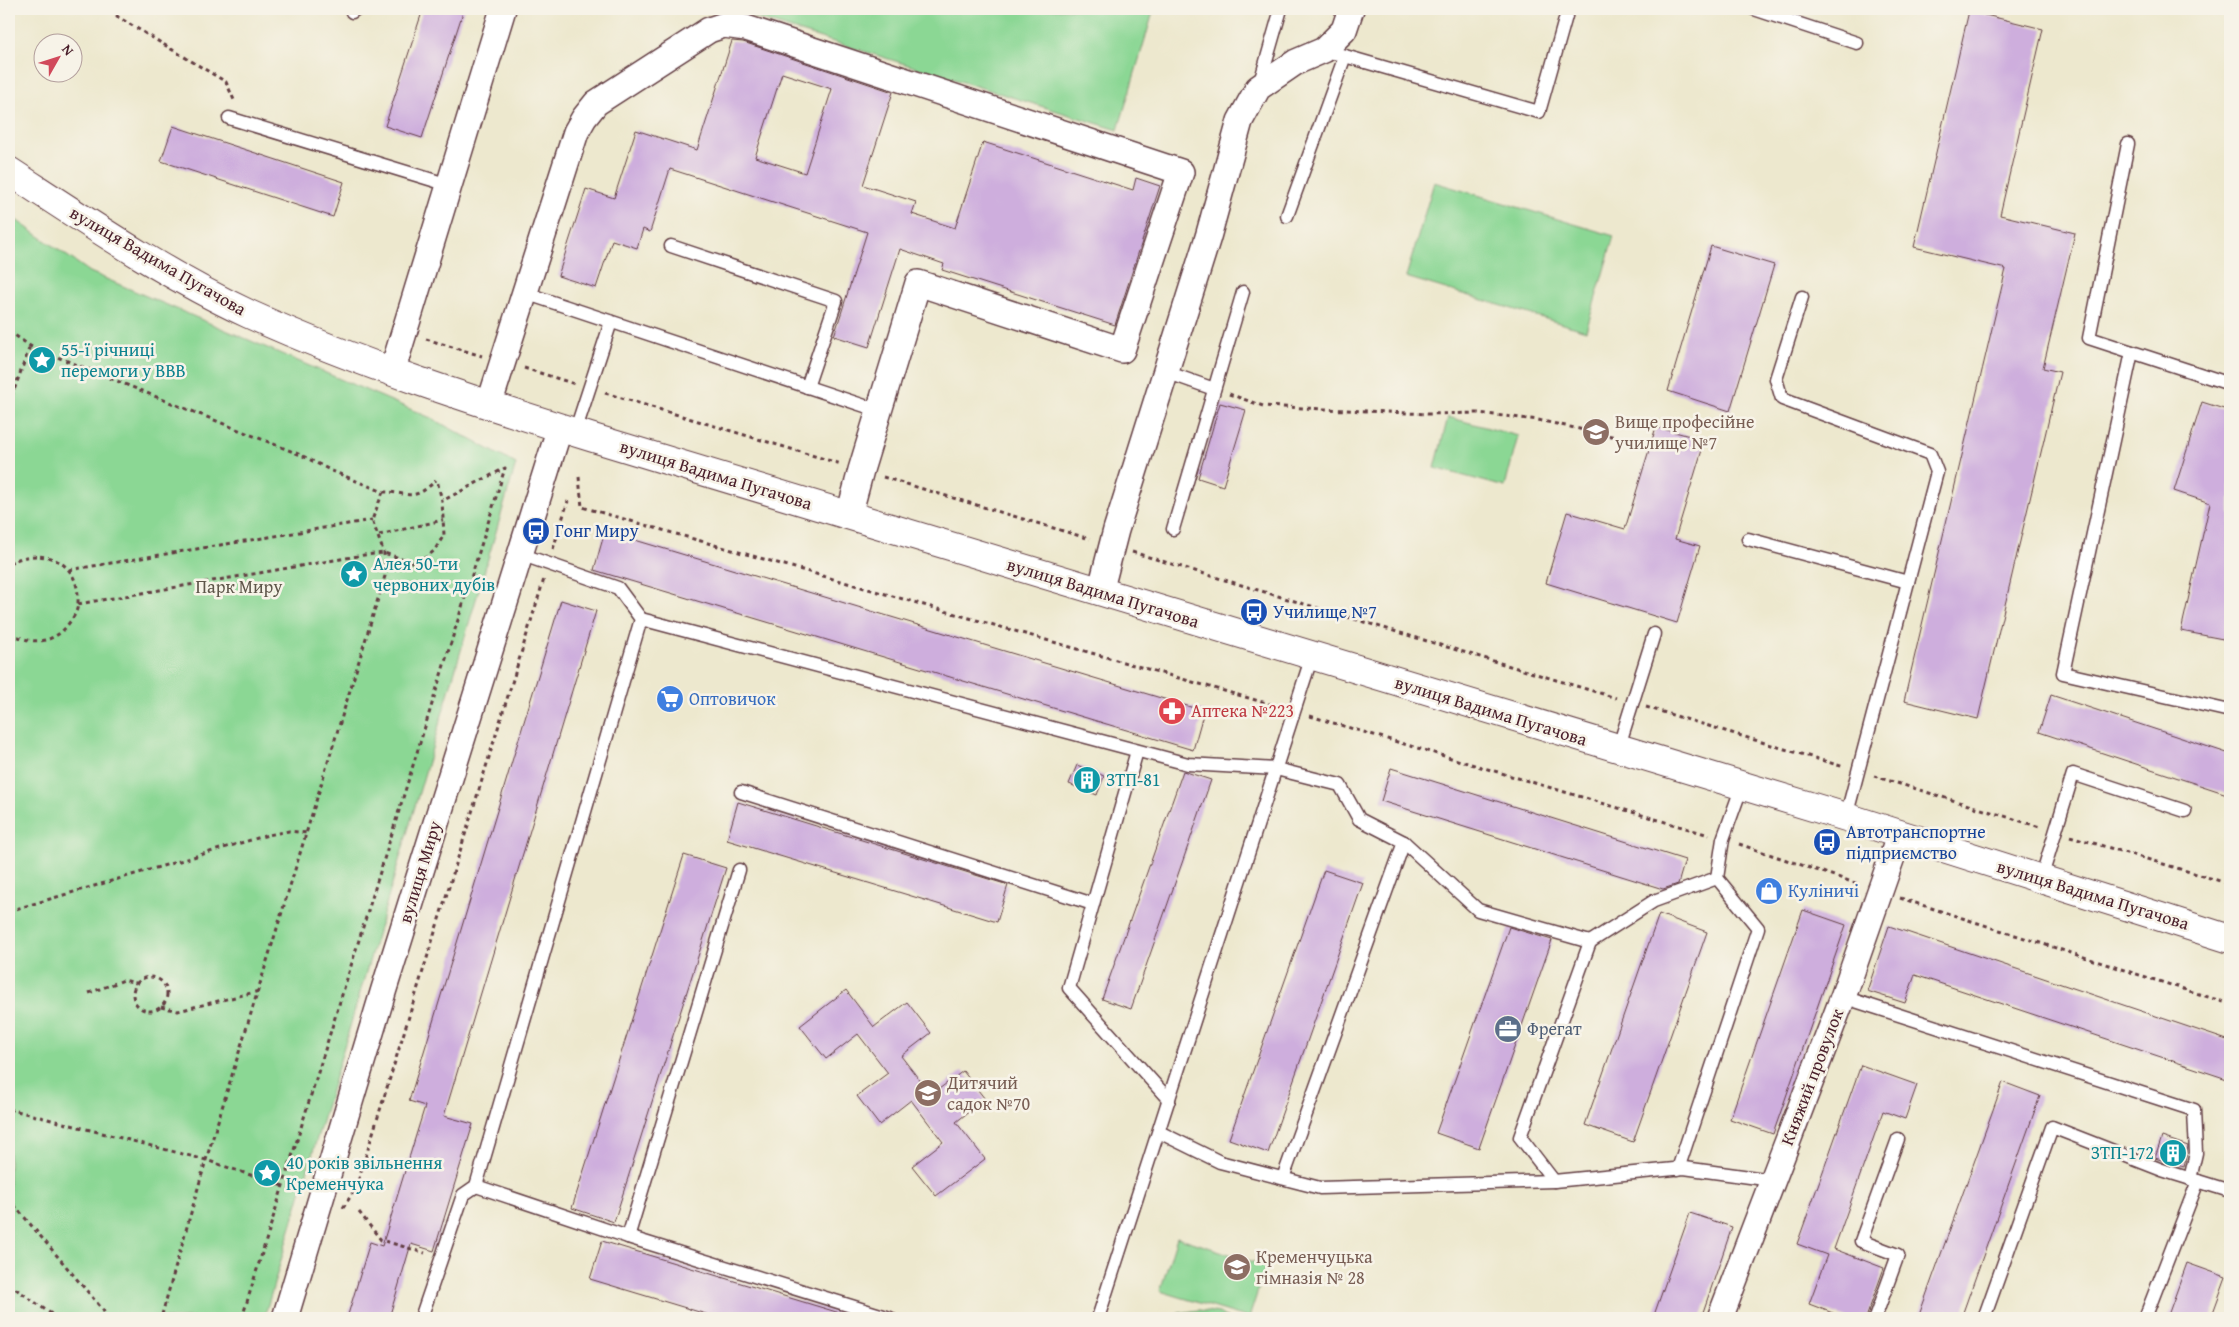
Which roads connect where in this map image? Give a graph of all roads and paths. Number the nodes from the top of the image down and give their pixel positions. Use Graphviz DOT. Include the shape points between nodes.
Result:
graph roads {
  1 [pos="112,9"];
  2 [pos="503,9"];
  3 [pos="1281,9"];
  4 [pos="1351,9"];
  5 [pos="1568,9"];
  6 [pos="1754,9"];
  7 [pos="1857,42"];
  8 [pos="1335,53"];
  9 [pos="1258,88"];
  10 [pos="229,118"];
  11 [pos="2128,144"];
  12 [pos="9,171"];
  13 [pos="449,185"];
  14 [pos="1287,216"];
  15 [pos="671,246"];
  16 [pos="1243,292"];
  17 [pos="525,294"];
  18 [pos="1802,297"];
  19 [pos="610,322"];
  20 [pos="9,331"];
  21 [pos="404,332"];
  22 [pos="30,346"];
  23 [pos="2132,352"];
  24 [pos="502,362"];
  25 [pos="392,372"];
  26 [pos="1166,372"];
  27 [pos="2230,384"];
  28 [pos="807,387"];
  29 [pos="589,388"];
  30 [pos="1214,389"];
  31 [pos="9,404"];
  32 [pos="489,404"];
  33 [pos="880,411"];
  34 [pos="567,430"];
  35 [pos="1616,437"];
  36 [pos="861,470"];
  37 [pos="579,477"];
  38 [pos="383,492"];
  39 [pos="568,500"];
  40 [pos="442,501"];
  41 [pos="849,515"];
  42 [pos="372,520"];
  43 [pos="443,520"];
  44 [pos="1173,529"];
  45 [pos="379,535"];
  46 [pos="1748,539"];
  47 [pos="1112,546"];
  48 [pos="384,553"];
  49 [pos="520,554"];
  50 [pos="9,562"];
  51 [pos="549,564"];
  52 [pos="68,570"];
  53 [pos="1908,582"];
  54 [pos="1100,592"];
  55 [pos="78,604"];
  56 [pos="641,619"];
  57 [pos="9,632"];
  58 [pos="1654,634"];
  59 [pos="1312,656"];
  60 [pos="1633,703"];
  61 [pos="1293,711"];
  62 [pos="2230,711"];
  63 [pos="1618,750"];
  64 [pos="1138,751"];
  65 [pos="1276,769"];
  66 [pos="1858,771"];
  67 [pos="1742,786"];
  68 [pos="741,792"];
  69 [pos="2185,811"];
  70 [pos="1846,817"];
  71 [pos="2056,832"];
  72 [pos="307,833"];
  73 [pos="1900,834"];
  74 [pos="1723,839"];
  75 [pos="1404,842"];
  76 [pos="739,870"];
  77 [pos="1717,878"];
  78 [pos="2041,878"];
  79 [pos="2230,884"];
  80 [pos="1880,891"];
  81 [pos="1093,904"];
  82 [pos="9,911"];
  83 [pos="2230,938"];
  84 [pos="1590,942"];
  85 [pos="136,983"];
  86 [pos="259,991"];
  87 [pos="89,993"];
  88 [pos="1844,997"];
  89 [pos="2230,1004"];
  90 [pos="161,1007"];
  91 [pos="1169,1100"];
  92 [pos="9,1109"];
  93 [pos="1159,1132"];
  94 [pos="1898,1139"];
  95 [pos="206,1160"];
  96 [pos="1678,1169"];
  97 [pos="1284,1178"];
  98 [pos="1772,1180"];
  99 [pos="2194,1180"];
  100 [pos="1554,1181"];
  101 [pos="283,1186"];
  102 [pos="476,1186"];
  103 [pos="2230,1191"];
  104 [pos="9,1199"];
  105 [pos="359,1212"];
  106 [pos="341,1216"];
  107 [pos="628,1237"];
  108 [pos="442,1258"];
  109 [pos="9,1284"];
  110 [pos="57,1318"];
  111 [pos="107,1318"];
  112 [pos="161,1318"];
  113 [pos="242,1318"];
  114 [pos="285,1318"];
  115 [pos="421,1318"];
  116 [pos="890,1318"];
  117 [pos="1098,1318"];
  118 [pos="1720,1318"];
  119 [pos="1875,1318"];
  120 [pos="1984,1318"];
  121 [pos="2145,1318"];
  1 -- 10 [label="path" via="118,17 226,82 234,100"];
  2 -- 13 [label="street"];
  3 -- 9 [label="lane"];
  4 -- 8 [label="street"];
  5 -- 8 [label="lane" via="1539,112"];
  6 -- 7 [label="lane"];
  8 -- 9 [label="street" via="1296,62"];
  8 -- 14 [label="lane"];
  9 -- 26 [label="street" via="1240,121"];
  10 -- 13 [label="lane"];
  11 -- 23 [label="lane" via="2089,338"];
  12 -- 25 [label="street, вулиця Вадима Пугачова" via="205,291 248,313"];
  13 -- 21 [label="street"];
  15 -- 28 [label="lane" via="836,300"];
  16 -- 30 [label="lane"];
  17 -- 19 [label="lane"];
  17 -- 24 [label="street"];
  17 -- 33 [label="street" via="576,132 584,118 596,103 709,30 724,25 746,28 1182,172 1122,350 918,283"];
  18 -- 53 [label="lane" via="1776,379 1782,399 1930,454 1937,472"];
  19 -- 28 [label="lane"];
  19 -- 29 [label="lane"];
  20 -- 22 [label="path"];
  21 -- 24 [label="path"];
  21 -- 25 [label="street"];
  22 -- 31 [label="path"];
  22 -- 38 [label="path" via="301,455"];
  23 -- 27 [label="lane"];
  23 -- 62 [label="lane" via="2063,673"];
  24 -- 29 [label="path"];
  24 -- 32 [label="street"];
  25 -- 32 [label="street, вулиця Вадима Пугачова"];
  26 -- 30 [label="lane"];
  26 -- 47 [label="street"];
  28 -- 33 [label="lane"];
  29 -- 34 [label="lane"];
  29 -- 36 [label="path"];
  30 -- 35 [label="path" via="1263,406 1428,414 1478,413 1538,420"];
  30 -- 44 [label="lane"];
  32 -- 34 [label="street, вулиця Вадима Пугачова"];
  33 -- 36 [label="street"];
  34 -- 41 [label="street, вулиця Вадима Пугачова"];
  34 -- 49 [label="street, вулиця Миру"];
  36 -- 41 [label="street"];
  36 -- 47 [label="path"];
  37 -- 61 [label="path" via="582,507"];
  38 -- 40 [label="path" via="419,494 437,480"];
  38 -- 42 [label="path"];
  39 -- 51 [label="path"];
  40 -- 43 [label="path"];
  40 -- 101 [label="path" via="505,468"];
  41 -- 54 [label="street, вулиця Вадима Пугачова"];
  42 -- 45 [label="path"];
  42 -- 52 [label="path"];
  43 -- 45 [label="path"];
  43 -- 48 [label="path" via="444,535 425,558 412,562"];
  45 -- 48 [label="path"];
  46 -- 53 [label="lane"];
  47 -- 54 [label="street"];
  47 -- 60 [label="path"];
  48 -- 55 [label="path"];
  48 -- 72 [label="path" via="385,576"];
  49 -- 51 [label="lane"];
  49 -- 114 [label="street, вулиця Миру"];
  50 -- 52 [label="path" via="33,554 58,561"];
  51 -- 56 [label="lane" via="618,588"];
  51 -- 106 [label="path" via="356,1188"];
  52 -- 55 [label="path" via="77,586"];
  53 -- 66 [label="lane"];
  54 -- 59 [label="street, вулиця Вадима Пугачова"];
  55 -- 57 [label="path" via="64,630 45,641 21,640"];
  56 -- 64 [label="lane"];
  56 -- 102 [label="lane"];
  58 -- 60 [label="lane"];
  59 -- 61 [label="lane"];
  59 -- 63 [label="street, вулиця Вадима Пугачова"];
  60 -- 63 [label="lane"];
  60 -- 66 [label="path"];
  61 -- 65 [label="lane"];
  61 -- 74 [label="path"];
  63 -- 67 [label="street, вулиця Вадима Пугачова"];
  64 -- 65 [label="lane" via="1188,764"];
  64 -- 81 [label="lane"];
  65 -- 75 [label="lane" via="1340,785 1359,819"];
  65 -- 91 [label="lane"];
  66 -- 70 [label="lane"];
  66 -- 71 [label="path"];
  67 -- 70 [label="street, вулиця Вадима Пугачова"];
  67 -- 74 [label="lane"];
  68 -- 81 [label="lane"];
  69 -- 71 [label="lane" via="2074,774"];
  70 -- 73 [label="street, вулиця Вадима Пугачова"];
  71 -- 78 [label="lane"];
  71 -- 79 [label="path"];
  72 -- 82 [label="path" via="289,831 268,835"];
  72 -- 86 [label="path"];
  73 -- 78 [label="street, вулиця Вадима Пугачова"];
  73 -- 80 [label="street, Княжий провулок"];
  74 -- 77 [label="lane"];
  74 -- 80 [label="path"];
  75 -- 84 [label="lane" via="1478,910"];
  75 -- 97 [label="lane"];
  76 -- 107 [label="lane"];
  77 -- 84 [label="lane" via="1654,901"];
  77 -- 96 [label="lane" via="1758,928"];
  78 -- 83 [label="street, вулиця Вадима Пугачова"];
  80 -- 88 [label="street, Княжий провулок"];
  80 -- 89 [label="path"];
  81 -- 91 [label="lane" via="1069,988"];
  84 -- 100 [label="lane" via="1520,1137"];
  85 -- 87 [label="path" via="124,980"];
  85 -- 90 [label="path" via="133,997 136,1004 148,1011"];
  85 -- 90 [label="path" via="149,976 162,981 167,995"];
  86 -- 90 [label="path" via="178,1012"];
  86 -- 95 [label="path"];
  88 -- 98 [label="street, Княжий провулок"];
  88 -- 99 [label="lane" via="2194,1110"];
  91 -- 93 [label="lane"];
  92 -- 95 [label="path"];
  93 -- 97 [label="lane" via="1220,1162"];
  93 -- 117 [label="lane"];
  94 -- 119 [label="lane" via="1861,1241 1898,1256"];
  95 -- 101 [label="path"];
  95 -- 112 [label="path"];
  96 -- 98 [label="lane"];
  96 -- 100 [label="lane"];
  97 -- 100 [label="lane" via="1320,1188"];
  98 -- 118 [label="street, Княжий провулок"];
  99 -- 103 [label="lane"];
  99 -- 120 [label="lane" via="2052,1127"];
  99 -- 121 [label="lane"];
  101 -- 113 [label="path"];
  102 -- 107 [label="lane"];
  102 -- 108 [label="lane" via="463,1195"];
  104 -- 111 [label="path"];
  105 -- 108 [label="path" via="381,1240"];
  107 -- 116 [label="lane"];
  108 -- 115 [label="lane"];
  109 -- 110 [label="path"];
}
